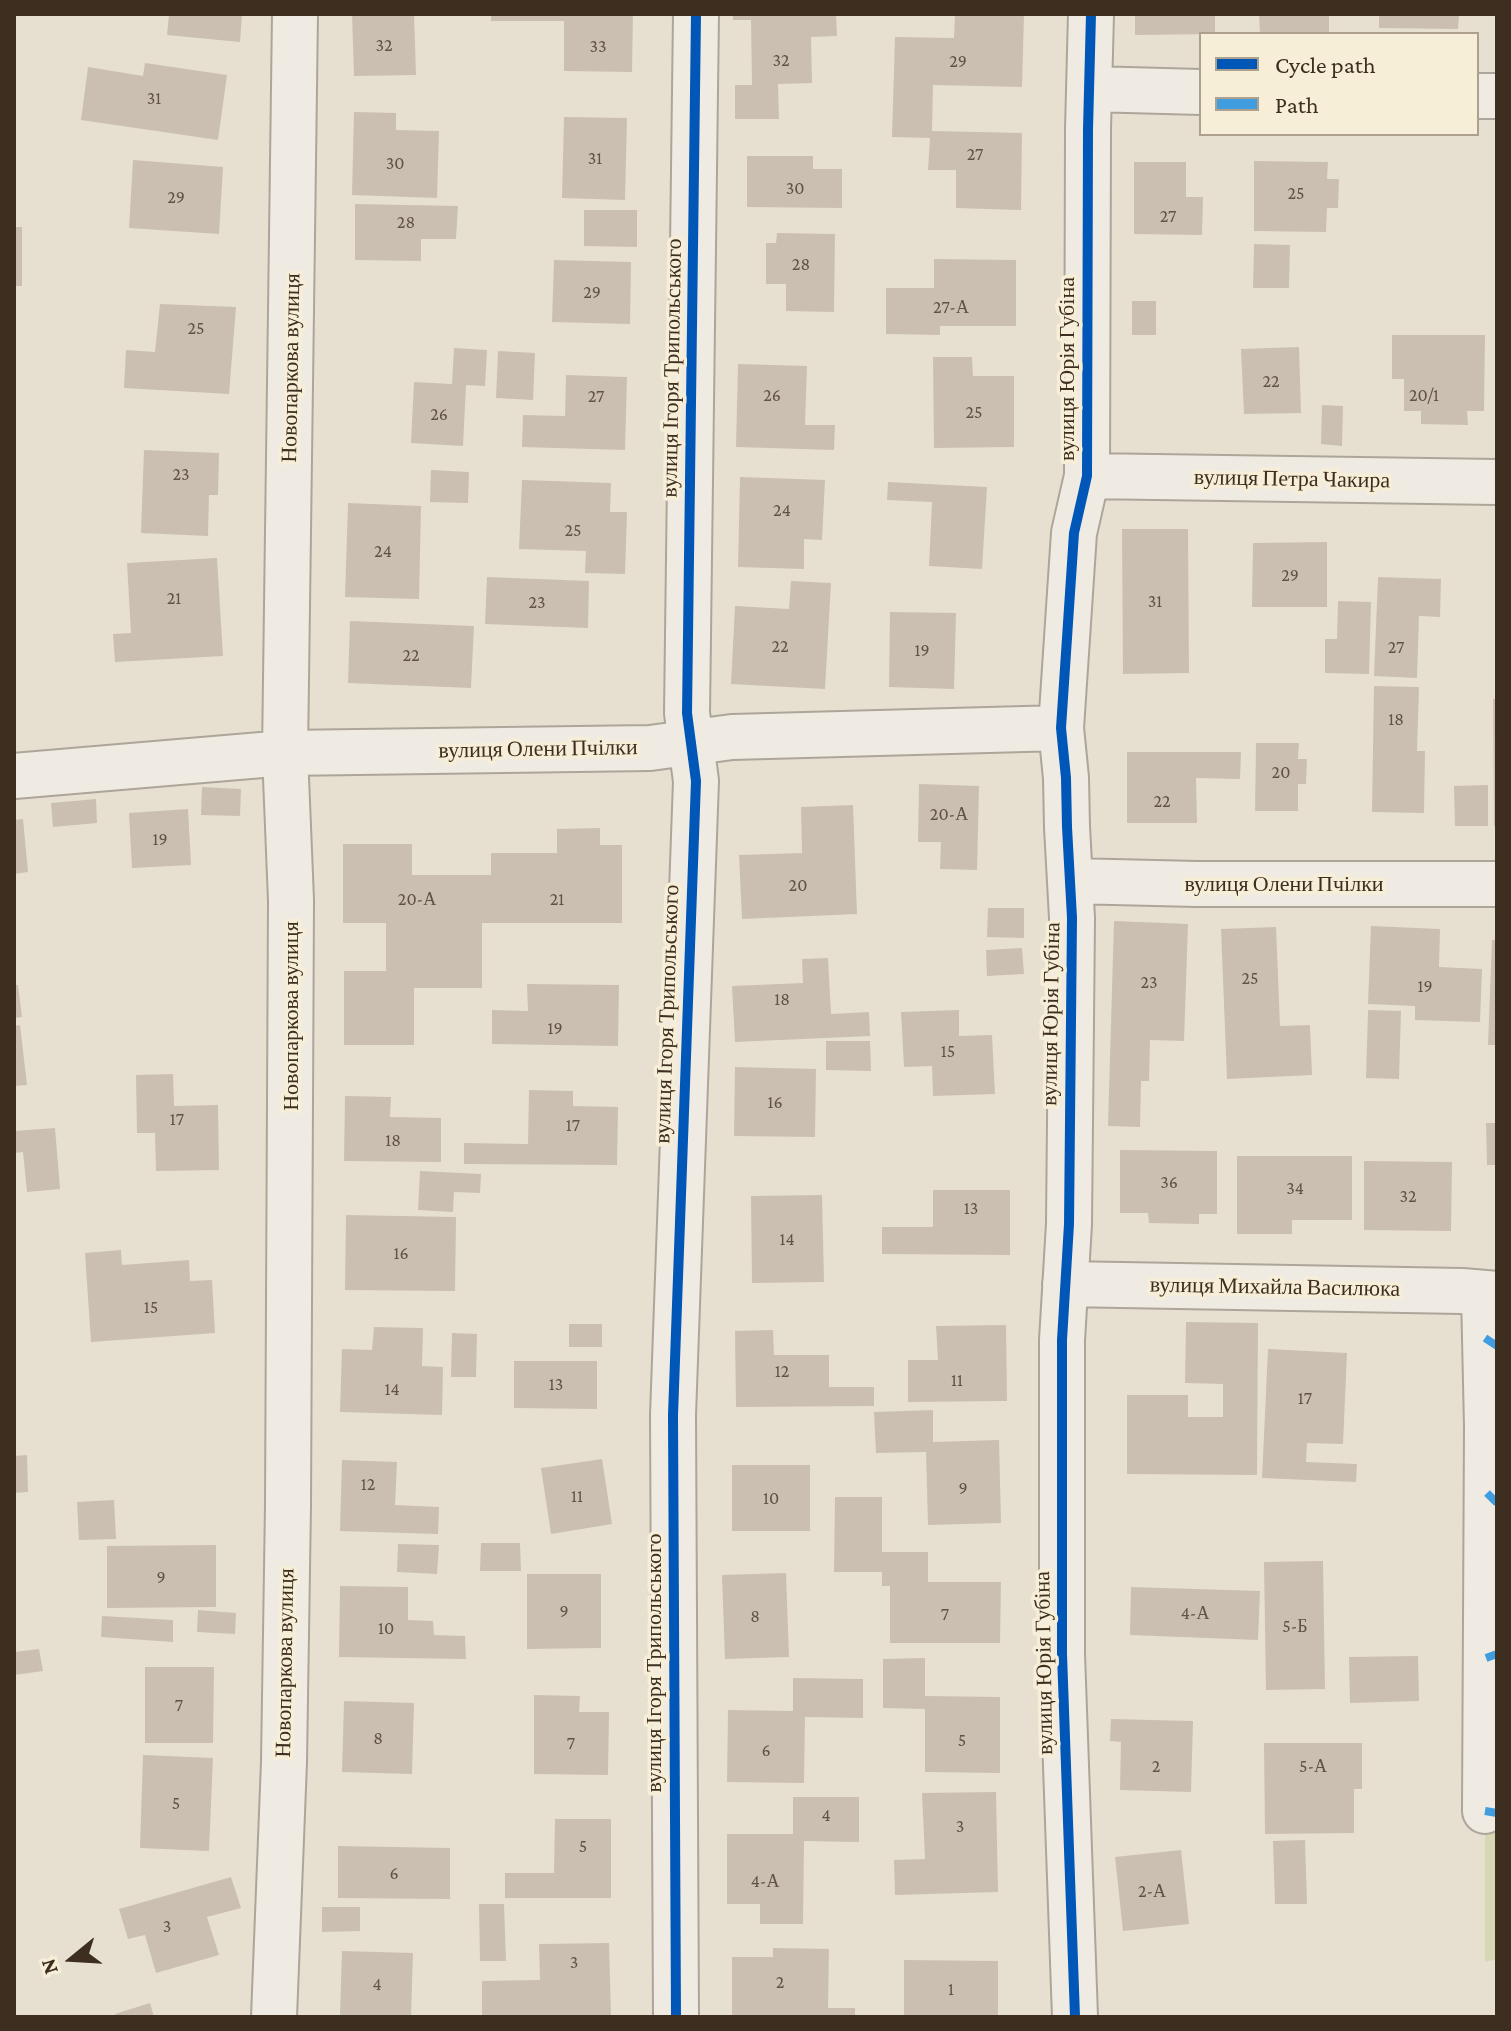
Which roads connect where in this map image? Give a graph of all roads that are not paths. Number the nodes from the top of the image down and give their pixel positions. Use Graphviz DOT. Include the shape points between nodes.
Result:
graph roads {
  1 [pos="295,14"];
  2 [pos="696,14"];
  3 [pos="1091,14"];
  4 [pos="1090,89"];
  5 [pos="1199,92"];
  6 [pos="1087,476"];
  7 [pos="1497,482"];
  8 [pos="1061,728"];
  9 [pos="691,742"];
  10 [pos="285,753"];
  11 [pos="14,776"];
  12 [pos="1071,881"];
  13 [pos="1497,884"];
  14 [pos="1065,1284"];
  15 [pos="1491,1294"];
  16 [pos="1485,1811"];
  17 [pos="274,2017"];
  18 [pos="676,2017"];
  19 [pos="1075,2017"];
  1 -- 10 [label="street, Новопаркова вулиця"];
  2 -- 9 [label="street, вулиця Ігоря Трипольського" via="687,713"];
  3 -- 4 [label="street, вулиця Юрія Губіна"];
  4 -- 5 [label="street"];
  4 -- 6 [label="street, вулиця Юрія Губіна"];
  6 -- 7 [label="street, вулиця Петра Чакира"];
  6 -- 8 [label="street, вулиця Юрія Губіна" via="1074,533"];
  8 -- 9 [label="street, вулиця Олени Пчілки"];
  8 -- 12 [label="street, вулиця Юрія Губіна"];
  9 -- 10 [label="street, вулиця Олени Пчілки" via="650,748"];
  9 -- 18 [label="street, вулиця Ігоря Трипольського" via="696,781 673,1415"];
  10 -- 11 [label="street, вулиця Олени Пчілки"];
  10 -- 17 [label="street, Новопаркова вулиця" via="291,900 288,1489"];
  12 -- 13 [label="street, вулиця Олени Пчілки"];
  12 -- 14 [label="street, вулиця Юрія Губіна"];
  14 -- 15 [label="street, вулиця Михайла Василюка"];
  14 -- 19 [label="street, вулиця Юрія Губіна" via="1062,1654"];
  15 -- 16 [label="street, вулиця Михайла Василюка"];
}
